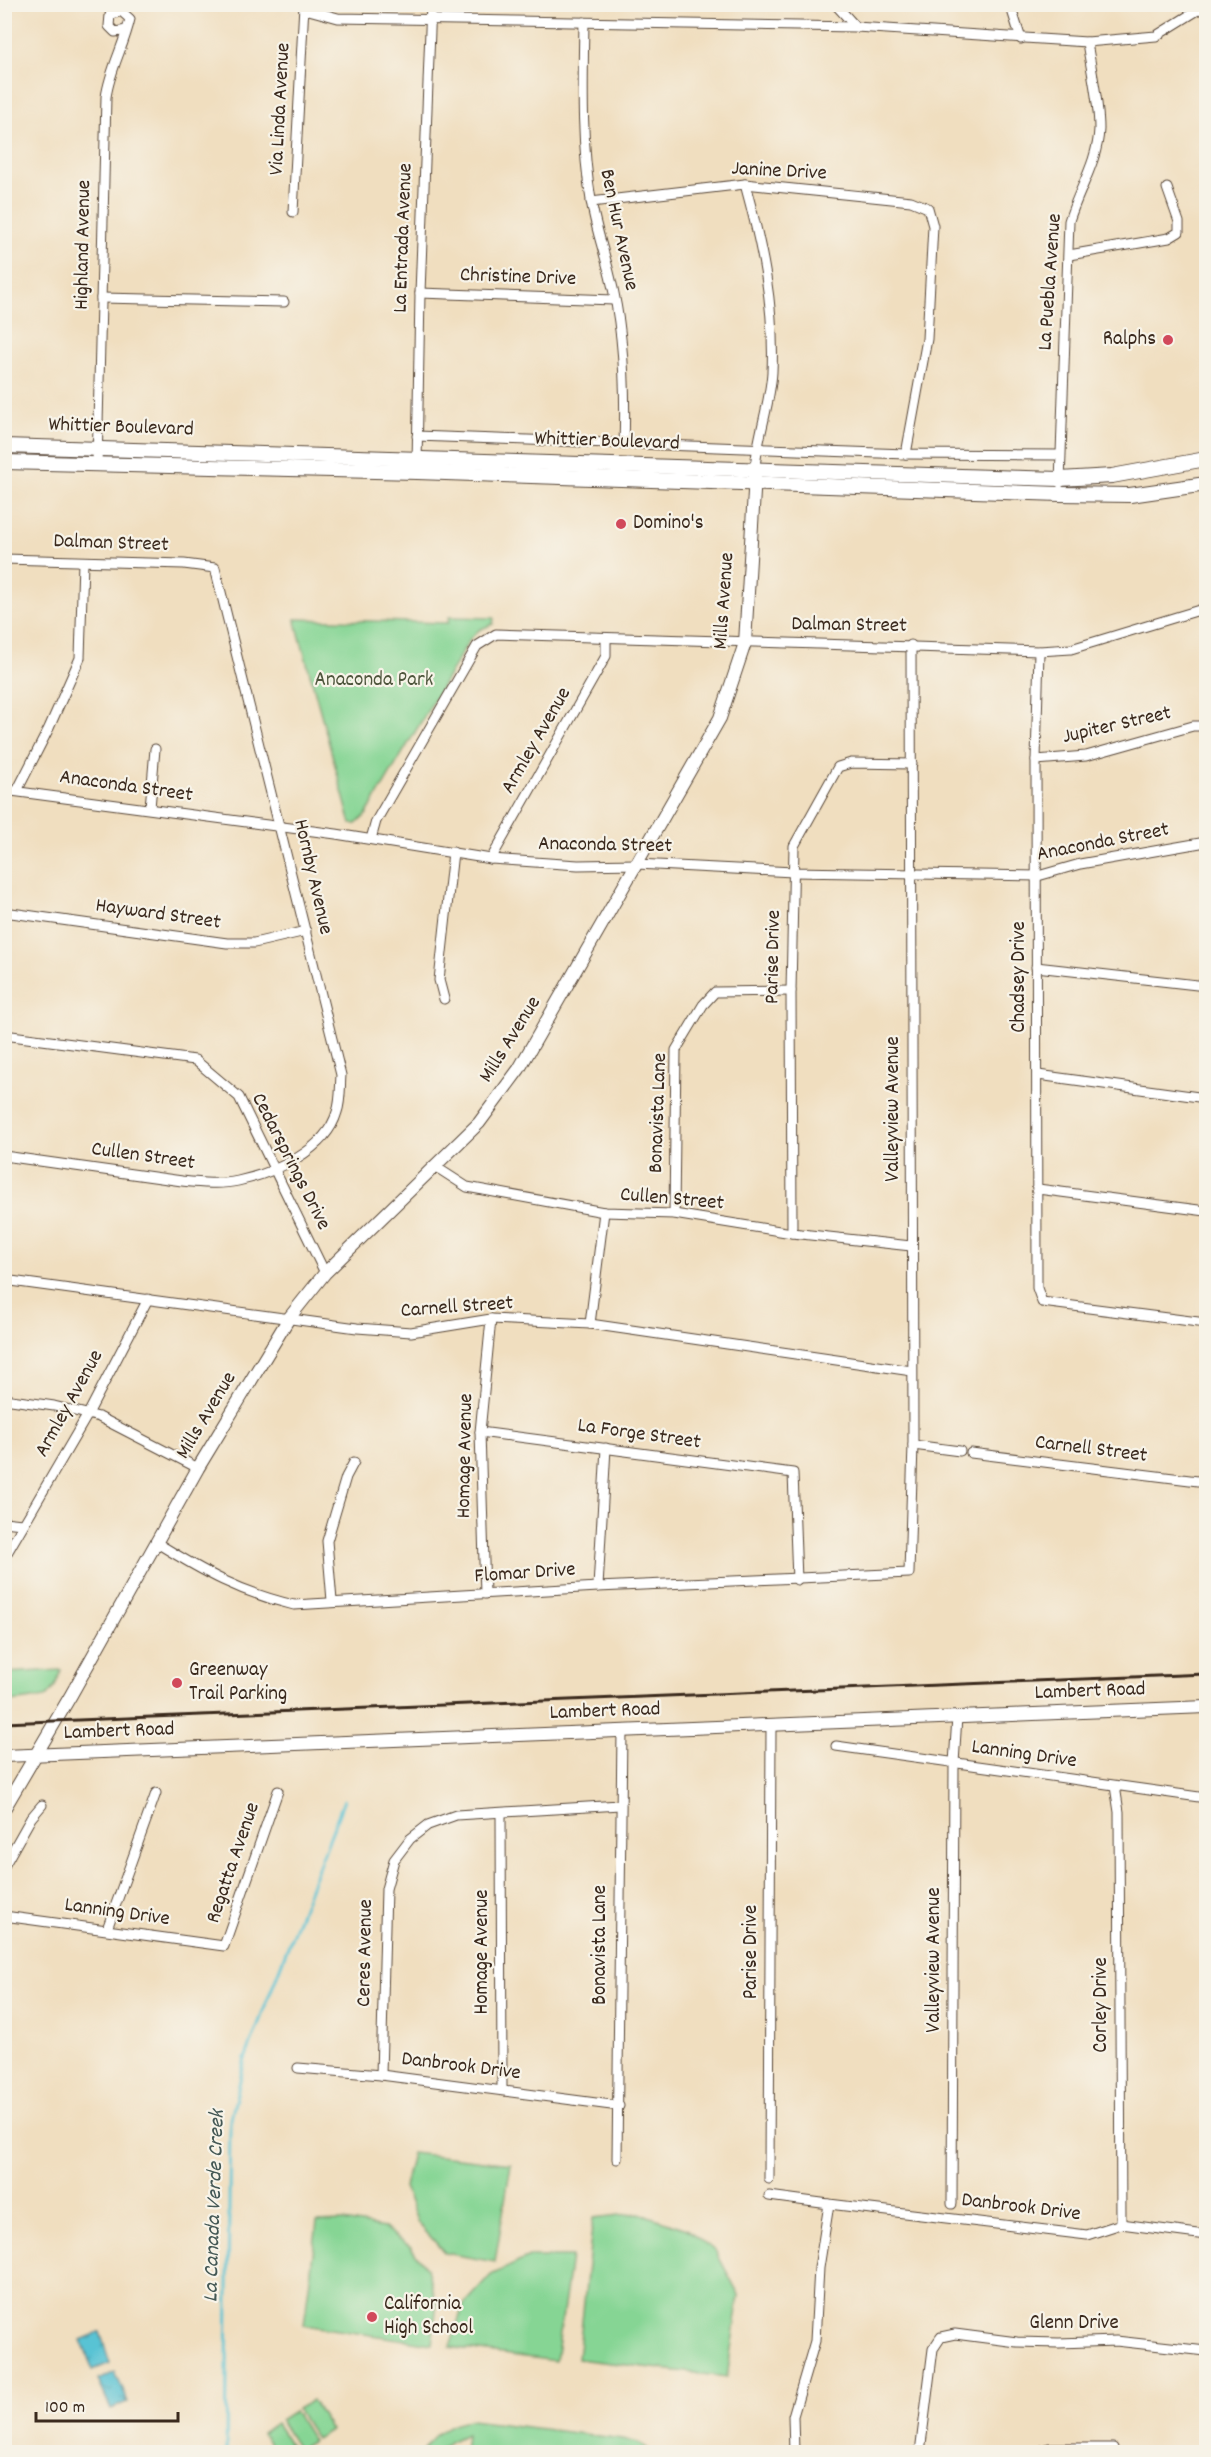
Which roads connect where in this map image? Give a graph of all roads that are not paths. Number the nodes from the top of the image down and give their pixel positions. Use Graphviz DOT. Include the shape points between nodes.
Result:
graph roads {
  1 [pos="430,4"];
  2 [pos="835,4"];
  3 [pos="1010,4"];
  4 [pos="1206,5"];
  5 [pos="304,7"];
  6 [pos="430,18"];
  7 [pos="584,22"];
  8 [pos="856,27"];
  9 [pos="127,30"];
  10 [pos="1021,39"];
  11 [pos="1087,42"];
  12 [pos="745,184"];
  13 [pos="1167,188"];
  14 [pos="591,202"];
  15 [pos="292,212"];
  16 [pos="1069,255"];
  17 [pos="420,293"];
  18 [pos="101,298"];
  19 [pos="614,300"];
  20 [pos="284,302"];
  21 [pos="417,436"];
  22 [pos="624,445"];
  23 [pos="4,446"];
  24 [pos="757,447"];
  25 [pos="97,449"];
  26 [pos="906,454"];
  27 [pos="1060,455"];
  28 [pos="1206,459"];
  29 [pos="4,462"];
  30 [pos="97,465"];
  31 [pos="417,465"];
  32 [pos="756,467"];
  33 [pos="1060,479"];
  34 [pos="1206,484"];
  35 [pos="754,485"];
  36 [pos="1060,494"];
  37 [pos="4,559"];
  38 [pos="82,561"];
  39 [pos="215,568"];
  40 [pos="1206,608"];
  41 [pos="606,638"];
  42 [pos="745,643"];
  43 [pos="912,645"];
  44 [pos="1039,651"];
  45 [pos="1206,726"];
  46 [pos="155,749"];
  47 [pos="1036,760"];
  48 [pos="912,764"];
  49 [pos="4,790"];
  50 [pos="17,791"];
  51 [pos="150,808"];
  52 [pos="281,826"];
  53 [pos="371,839"];
  54 [pos="1206,842"];
  55 [pos="453,852"];
  56 [pos="490,860"];
  57 [pos="638,864"];
  58 [pos="793,872"];
  59 [pos="912,872"];
  60 [pos="1038,876"];
  61 [pos="4,912"];
  62 [pos="306,931"];
  63 [pos="1036,967"];
  64 [pos="1206,986"];
  65 [pos="791,991"];
  66 [pos="444,999"];
  67 [pos="4,1035"];
  68 [pos="1038,1075"];
  69 [pos="1206,1098"];
  70 [pos="4,1156"];
  71 [pos="436,1167"];
  72 [pos="276,1168"];
  73 [pos="1038,1189"];
  74 [pos="1206,1211"];
  75 [pos="604,1212"];
  76 [pos="674,1215"];
  77 [pos="792,1233"];
  78 [pos="911,1246"];
  79 [pos="325,1273"];
  80 [pos="4,1280"];
  81 [pos="148,1299"];
  82 [pos="289,1318"];
  83 [pos="491,1319"];
  84 [pos="1206,1323"];
  85 [pos="590,1324"];
  86 [pos="912,1371"];
  87 [pos="4,1399"];
  88 [pos="88,1414"];
  89 [pos="480,1432"];
  90 [pos="913,1445"];
  91 [pos="606,1448"];
  92 [pos="960,1451"];
  93 [pos="971,1453"];
  94 [pos="354,1462"];
  95 [pos="198,1468"];
  96 [pos="1206,1482"];
  97 [pos="4,1522"];
  98 [pos="22,1524"];
  99 [pos="157,1544"];
  100 [pos="4,1558"];
  101 [pos="909,1574"];
  102 [pos="797,1580"];
  103 [pos="598,1587"];
  104 [pos="485,1594"];
  105 [pos="332,1602"];
  106 [pos="1206,1707"];
  107 [pos="957,1717"];
  108 [pos="771,1725"];
  109 [pos="622,1731"];
  110 [pos="836,1746"];
  111 [pos="35,1755"];
  112 [pos="4,1756"];
  113 [pos="954,1763"];
  114 [pos="1114,1786"];
  115 [pos="278,1791"];
  116 [pos="156,1793"];
  117 [pos="1206,1798"];
  118 [pos="42,1805"];
  119 [pos="620,1805"];
  120 [pos="4,1809"];
  121 [pos="501,1814"];
  122 [pos="4,1866"];
  123 [pos="4,1916"];
  124 [pos="107,1929"];
  125 [pos="224,1946"];
  126 [pos="298,2068"];
  127 [pos="381,2075"];
  128 [pos="502,2090"];
  129 [pos="619,2106"];
  130 [pos="617,2159"];
  131 [pos="769,2179"];
  132 [pos="770,2196"];
  133 [pos="829,2204"];
  134 [pos="952,2204"];
  135 [pos="1121,2224"];
  136 [pos="1206,2235"];
  137 [pos="1206,2351"];
  138 [pos="1113,2448"];
  139 [pos="794,2452"];
  140 [pos="920,2452"];
  141 [pos="1036,2452"];
  1 -- 6 [label="street, La Entrada Avenue"];
  2 -- 8 [label="street"];
  3 -- 10 [label="street"];
  4 -- 11 [label="street" via="1156,36"];
  5 -- 6 [label="street" via="338,18"];
  5 -- 15 [label="street, Via Linda Avenue"];
  6 -- 7 [label="street"];
  6 -- 17 [label="street, La Entrada Avenue"];
  7 -- 8 [label="street"];
  7 -- 14 [label="street, Ben Hur Avenue" via="583,147"];
  8 -- 10 [label="street"];
  9 -- 18 [label="street, Highland Avenue" via="109,74 106,97"];
  10 -- 11 [label="street"];
  11 -- 16 [label="street, La Puebla Avenue" via="1099,130 1088,176 1069,221"];
  12 -- 14 [label="street, Janine Drive"];
  12 -- 24 [label="street, Mills Avenue" via="762,246 771,316 772,371"];
  12 -- 26 [label="street, Janine Drive" via="911,201 928,208 933,226 927,339"];
  13 -- 16 [label="street" via="1179,232 1168,238"];
  14 -- 19 [label="street, Ben Hur Avenue"];
  16 -- 27 [label="street, La Puebla Avenue"];
  17 -- 19 [label="street, Christine Drive"];
  17 -- 21 [label="street, La Entrada Avenue"];
  18 -- 20 [label="street"];
  18 -- 25 [label="street, Highland Avenue"];
  19 -- 22 [label="street, Ben Hur Avenue" via="622,355"];
  21 -- 22 [label="street, Whittier Boulevard"];
  21 -- 31 [label="street, La Entrada Avenue"];
  22 -- 24 [label="street, Whittier Boulevard"];
  23 -- 25 [label="main road, Whittier Boulevard"];
  24 -- 26 [label="street, Whittier Boulevard"];
  24 -- 32 [label="street, Mills Avenue"];
  25 -- 30 [label="street, Highland Avenue"];
  25 -- 31 [label="main road, Whittier Boulevard"];
  26 -- 27 [label="street, Whittier Boulevard"];
  27 -- 33 [label="street, La Puebla Avenue"];
  28 -- 33 [label="main road, Whittier Boulevard" via="1112,476"];
  29 -- 30 [label="main road, Whittier Boulevard"];
  30 -- 31 [label="main road, Whittier Boulevard"];
  31 -- 32 [label="main road, Whittier Boulevard"];
  31 -- 35 [label="main road, Whittier Boulevard"];
  32 -- 33 [label="main road, Whittier Boulevard"];
  32 -- 35 [label="street, Mills Avenue"];
  33 -- 36 [label="street, La Puebla Avenue"];
  34 -- 36 [label="main road, Whittier Boulevard" via="1130,495"];
  35 -- 36 [label="main road, Whittier Boulevard"];
  35 -- 42 [label="street, Mills Avenue"];
  37 -- 38 [label="street, Dalman Street"];
  38 -- 39 [label="street, Dalman Street"];
  38 -- 50 [label="street" via="80,658"];
  39 -- 52 [label="street, Hornby Avenue"];
  40 -- 44 [label="street, Dalman Street" via="1071,649"];
  41 -- 42 [label="street, Dalman Street"];
  41 -- 53 [label="street, Dalman Street" via="496,634 477,646 387,803"];
  41 -- 56 [label="street, Armley Avenue" via="606,656"];
  42 -- 43 [label="street, Dalman Street"];
  42 -- 57 [label="street, Mills Avenue" via="720,718"];
  43 -- 44 [label="street, Dalman Street"];
  43 -- 48 [label="street, Valleyview Avenue"];
  44 -- 47 [label="street, Chadsey Drive"];
  45 -- 47 [label="street, Jupiter Street" via="1193,726 1086,756"];
  46 -- 51 [label="street"];
  47 -- 60 [label="street, Chadsey Drive"];
  48 -- 58 [label="street, Parise Drive" via="851,763 838,767 795,846"];
  48 -- 59 [label="street, Valleyview Avenue"];
  49 -- 50 [label="street, Anaconda Street"];
  50 -- 51 [label="street, Anaconda Street"];
  51 -- 52 [label="street, Anaconda Street"];
  52 -- 53 [label="street, Anaconda Street"];
  52 -- 62 [label="street, Hornby Avenue"];
  53 -- 55 [label="street, Anaconda Street"];
  54 -- 60 [label="street, Anaconda Street" via="1080,864"];
  55 -- 56 [label="street, Anaconda Street"];
  55 -- 66 [label="street" via="439,980"];
  56 -- 57 [label="street, Anaconda Street"];
  57 -- 58 [label="street, Anaconda Street"];
  57 -- 71 [label="street, Mills Avenue" via="519,1069 479,1123"];
  58 -- 59 [label="street, Anaconda Street"];
  58 -- 65 [label="street, Parise Drive"];
  59 -- 60 [label="street, Anaconda Street"];
  59 -- 78 [label="street, Valleyview Avenue"];
  60 -- 63 [label="street, Chadsey Drive"];
  61 -- 62 [label="street, Hayward Street" via="227,943 254,943"];
  62 -- 72 [label="street, Hornby Avenue" via="341,1076 337,1113 320,1141"];
  63 -- 64 [label="street"];
  63 -- 68 [label="street, Chadsey Drive"];
  65 -- 76 [label="street, Bonavista Lane" via="715,992 676,1050"];
  65 -- 77 [label="street, Parise Drive"];
  67 -- 72 [label="street, Cedarsprings Drive" via="195,1060 239,1097"];
  68 -- 69 [label="street"];
  68 -- 73 [label="street, Chadsey Drive"];
  70 -- 72 [label="street, Cullen Street" via="211,1184 237,1181"];
  71 -- 75 [label="street, Cullen Street" via="467,1187"];
  71 -- 79 [label="street, Mills Avenue"];
  72 -- 79 [label="street, Cedarsprings Drive"];
  73 -- 74 [label="street"];
  73 -- 84 [label="street, Chadsey Drive" via="1037,1288 1042,1302"];
  75 -- 76 [label="street, Cullen Street"];
  75 -- 85 [label="street"];
  76 -- 77 [label="street, Cullen Street"];
  77 -- 78 [label="street, Cullen Street"];
  78 -- 86 [label="street, Valleyview Avenue"];
  79 -- 82 [label="street, Mills Avenue"];
  80 -- 81 [label="street, Carnell Street"];
  81 -- 82 [label="street, Carnell Street"];
  81 -- 88 [label="street, Armley Avenue"];
  82 -- 83 [label="street, Carnell Street" via="411,1332"];
  82 -- 95 [label="street, Mills Avenue"];
  83 -- 85 [label="street, Carnell Street"];
  83 -- 89 [label="street, Homage Avenue"];
  85 -- 86 [label="street, Carnell Street"];
  86 -- 90 [label="street, Valleyview Avenue"];
  87 -- 88 [label="street"];
  88 -- 95 [label="street" via="99,1416"];
  88 -- 98 [label="street, Armley Avenue"];
  89 -- 91 [label="street, La Forge Street"];
  89 -- 104 [label="street, Homage Avenue"];
  90 -- 92 [label="street"];
  90 -- 101 [label="street, Valleyview Avenue"];
  91 -- 102 [label="street, La Forge Street" via="793,1473"];
  91 -- 103 [label="street"];
  93 -- 96 [label="street, Carnell Street"];
  94 -- 105 [label="street" via="345,1477 327,1541"];
  95 -- 99 [label="street, Mills Avenue"];
  97 -- 98 [label="street"];
  98 -- 100 [label="street, Armley Avenue"];
  99 -- 105 [label="street, Flomar Drive" via="216,1580 261,1598 294,1605"];
  99 -- 111 [label="street, Mills Avenue"];
  101 -- 102 [label="street, Flomar Drive"];
  102 -- 103 [label="street, Flomar Drive"];
  103 -- 104 [label="street, Flomar Drive"];
  104 -- 105 [label="street, Flomar Drive"];
  106 -- 107 [label="street, Lambert Road"];
  107 -- 108 [label="street, Lambert Road"];
  107 -- 113 [label="street, Valleyview Avenue"];
  108 -- 109 [label="street, Lambert Road"];
  108 -- 131 [label="street, Parise Drive"];
  109 -- 111 [label="street, Lambert Road"];
  109 -- 119 [label="street, Bonavista Lane"];
  110 -- 113 [label="street, Lanning Drive"];
  111 -- 112 [label="street, Lambert Road"];
  111 -- 120 [label="street, Mills Avenue"];
  113 -- 114 [label="street, Lanning Drive"];
  113 -- 134 [label="street, Valleyview Avenue"];
  114 -- 117 [label="street, Lanning Drive"];
  114 -- 135 [label="street, Corley Drive" via="1119,1812"];
  115 -- 125 [label="street, Regatta Avenue"];
  116 -- 124 [label="street"];
  118 -- 122 [label="street"];
  119 -- 121 [label="street"];
  119 -- 129 [label="street, Bonavista Lane"];
  121 -- 127 [label="street, Ceres Avenue" via="456,1815 428,1825 410,1839 394,1860 386,1889"];
  121 -- 128 [label="street, Homage Avenue"];
  123 -- 124 [label="street, Lanning Drive"];
  124 -- 125 [label="street, Lanning Drive"];
  126 -- 127 [label="street, Danbrook Drive"];
  127 -- 128 [label="street, Danbrook Drive"];
  128 -- 129 [label="street, Danbrook Drive"];
  129 -- 130 [label="street, Bonavista Lane"];
  132 -- 133 [label="street"];
  133 -- 135 [label="street, Danbrook Drive" via="1087,2235"];
  133 -- 139 [label="street" via="819,2268 815,2341 793,2416"];
  135 -- 136 [label="street, Danbrook Drive"];
  137 -- 140 [label="street, Glenn Drive" via="1116,2341 1017,2342 955,2334 941,2337 933,2349"];
  138 -- 141 [label="street" via="1049,2448"];
}
